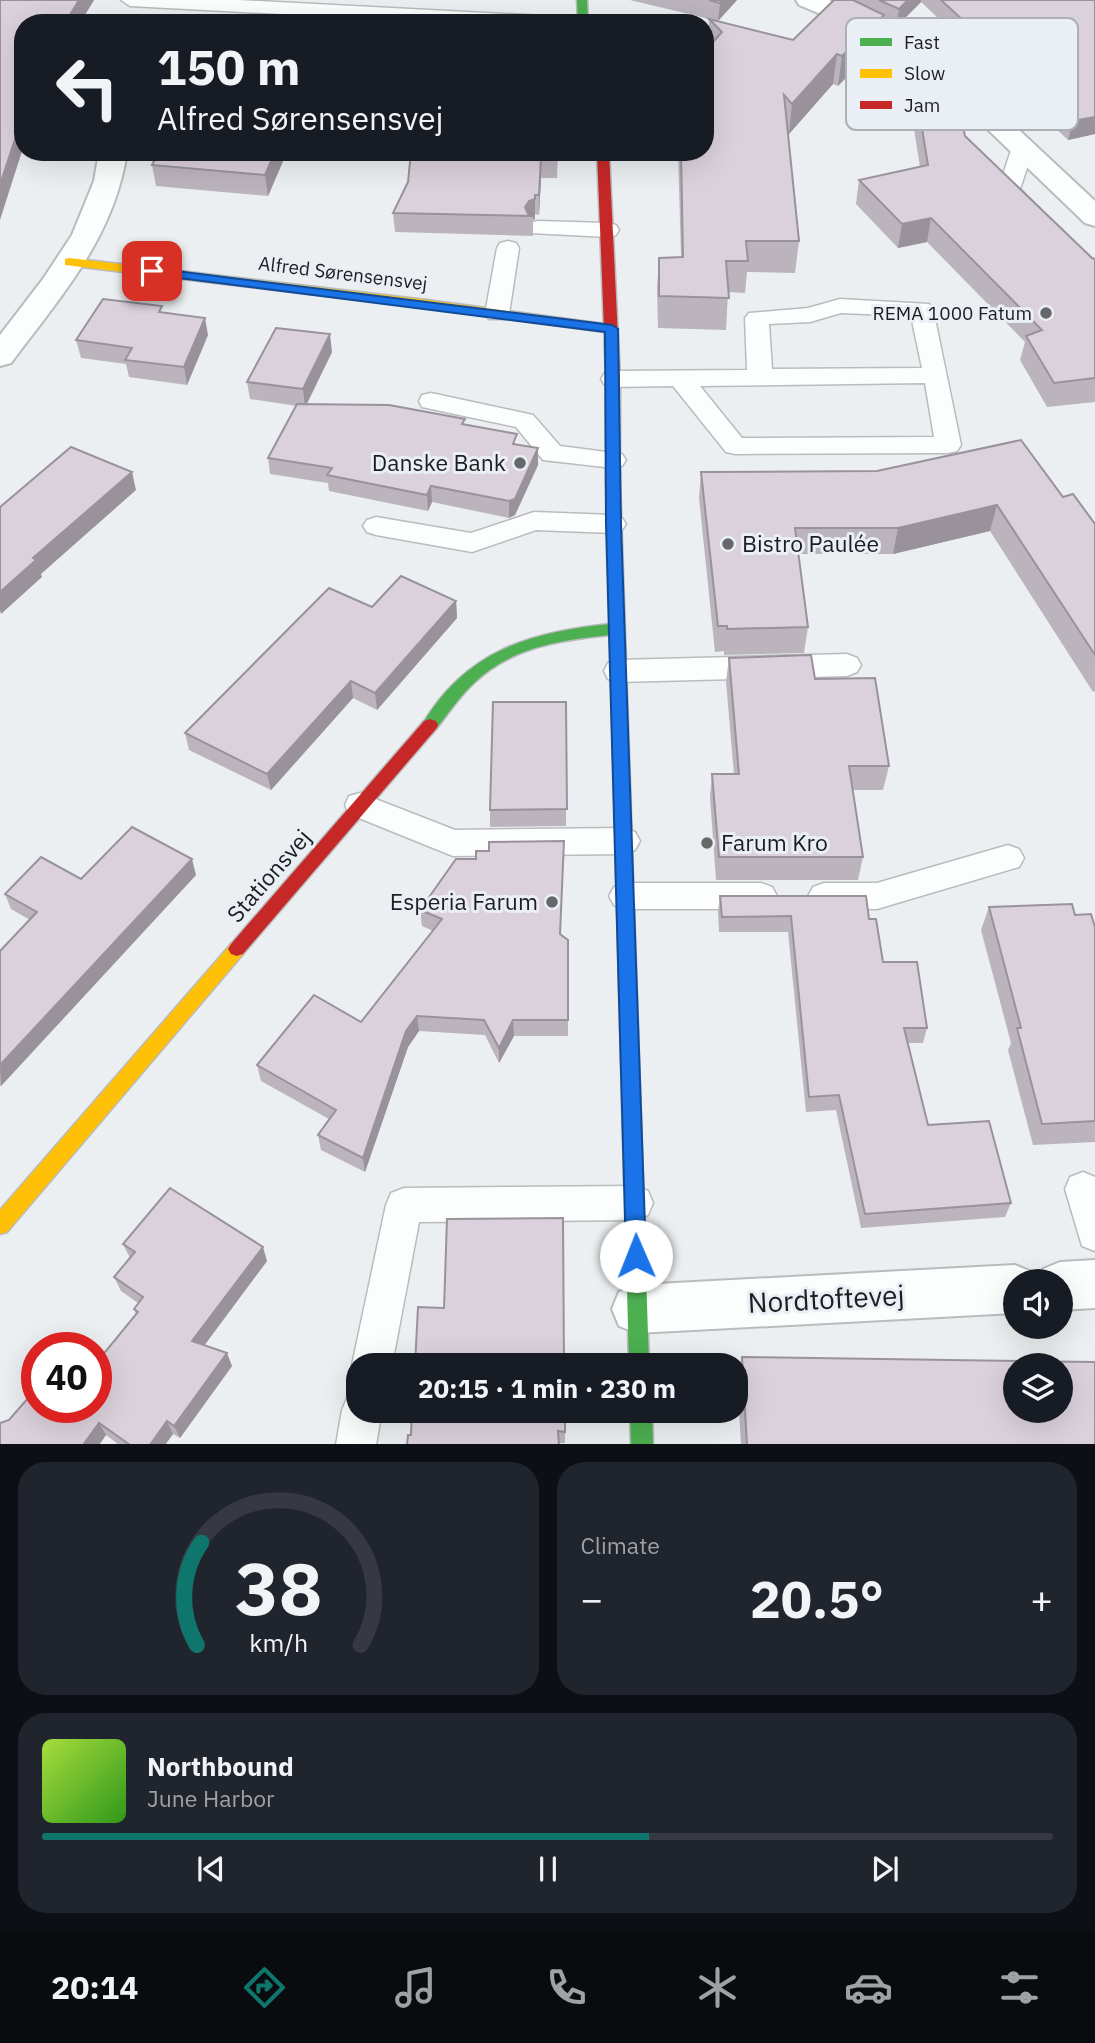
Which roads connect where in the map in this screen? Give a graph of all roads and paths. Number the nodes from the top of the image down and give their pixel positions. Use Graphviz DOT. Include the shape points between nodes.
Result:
graph roads {
  1 [pos="130,0"];
  2 [pos="808,0"];
  3 [pos="394,14"];
  4 [pos="853,18"];
  5 [pos="1005,130"];
  6 [pos="1023,147"];
  7 [pos="111,161"];
  8 [pos="604,161"];
  9 [pos="1095,217"];
  10 [pos="538,228"];
  11 [pos="1047,228"];
  12 [pos="608,230"];
  13 [pos="508,248"];
  14 [pos="69,262"];
  15 [pos="497,314"];
  16 [pos="612,329"];
  17 [pos="0,356"];
  18 [pos="934,374"];
  19 [pos="760,377"];
  20 [pos="614,379"];
  21 [pos="681,379"];
  22 [pos="431,401"];
  23 [pos="613,460"];
  24 [pos="613,524"];
  25 [pos="376,526"];
  26 [pos="617,629"];
  27 [pos="846,665"];
  28 [pos="618,671"];
  29 [pos="360,805"];
  30 [pos="624,841"];
  31 [pos="1008,858"];
  32 [pos="625,896"];
  33 [pos="1083,1189"];
  34 [pos="635,1203"];
  35 [pos="0,1226"];
  36 [pos="1095,1233"];
  37 [pos="1095,1284"];
  38 [pos="1073,1285"];
  39 [pos="1003,1290"];
  40 [pos="638,1309"];
  41 [pos="374,1353"];
  42 [pos="639,1353"];
  43 [pos="360,1423"];
  44 [pos="641,1423"];
  45 [pos="356,1444"];
  46 [pos="642,1444"];
  1 -- 3 [label="lane"];
  2 -- 4 [label="street"];
  5 -- 6 [label="street"];
  6 -- 9 [label="street"];
  6 -- 11 [label="lane" via="1009,190"];
  7 -- 14 [label="street" via="102,207"];
  8 -- 12 [label="street"];
  10 -- 12 [label="lane"];
  12 -- 16 [label="street"];
  13 -- 15 [label="lane"];
  14 -- 15 [label="street, Alfred Sørensensvej"];
  14 -- 17 [label="street"];
  15 -- 16 [label="street, Alfred Sørensensvej"];
  16 -- 20 [label="street"];
  18 -- 19 [label="lane"];
  18 -- 19 [label="lane" via="921,309 839,306 810,315 757,318"];
  18 -- 21 [label="lane" via="948,445 735,446"];
  19 -- 21 [label="lane"];
  20 -- 21 [label="lane"];
  20 -- 23 [label="street"];
  22 -- 23 [label="lane" via="524,421 552,454"];
  23 -- 24 [label="street"];
  24 -- 25 [label="lane" via="534,521 472,543"];
  24 -- 26 [label="street"];
  26 -- 28 [label="street"];
  26 -- 29 [label="street, Stationsvej" via="542,639 497,655 476,671"];
  27 -- 28 [label="lane"];
  28 -- 30 [label="street"];
  29 -- 30 [label="lane" via="453,843"];
  29 -- 35 [label="street, Stationsvej"];
  30 -- 32 [label="street"];
  31 -- 32 [label="lane" via="877,896"];
  32 -- 34 [label="street"];
  33 -- 36 [label="lane"];
  34 -- 40 [label="street"];
  34 -- 41 [label="lane" via="404,1205"];
  37 -- 38 [label="street"];
  39 -- 40 [label="street, Nordtoftevej"];
  40 -- 42 [label="street"];
  43 -- 45 [label="lane"];
  44 -- 46 [label="street"];
}
